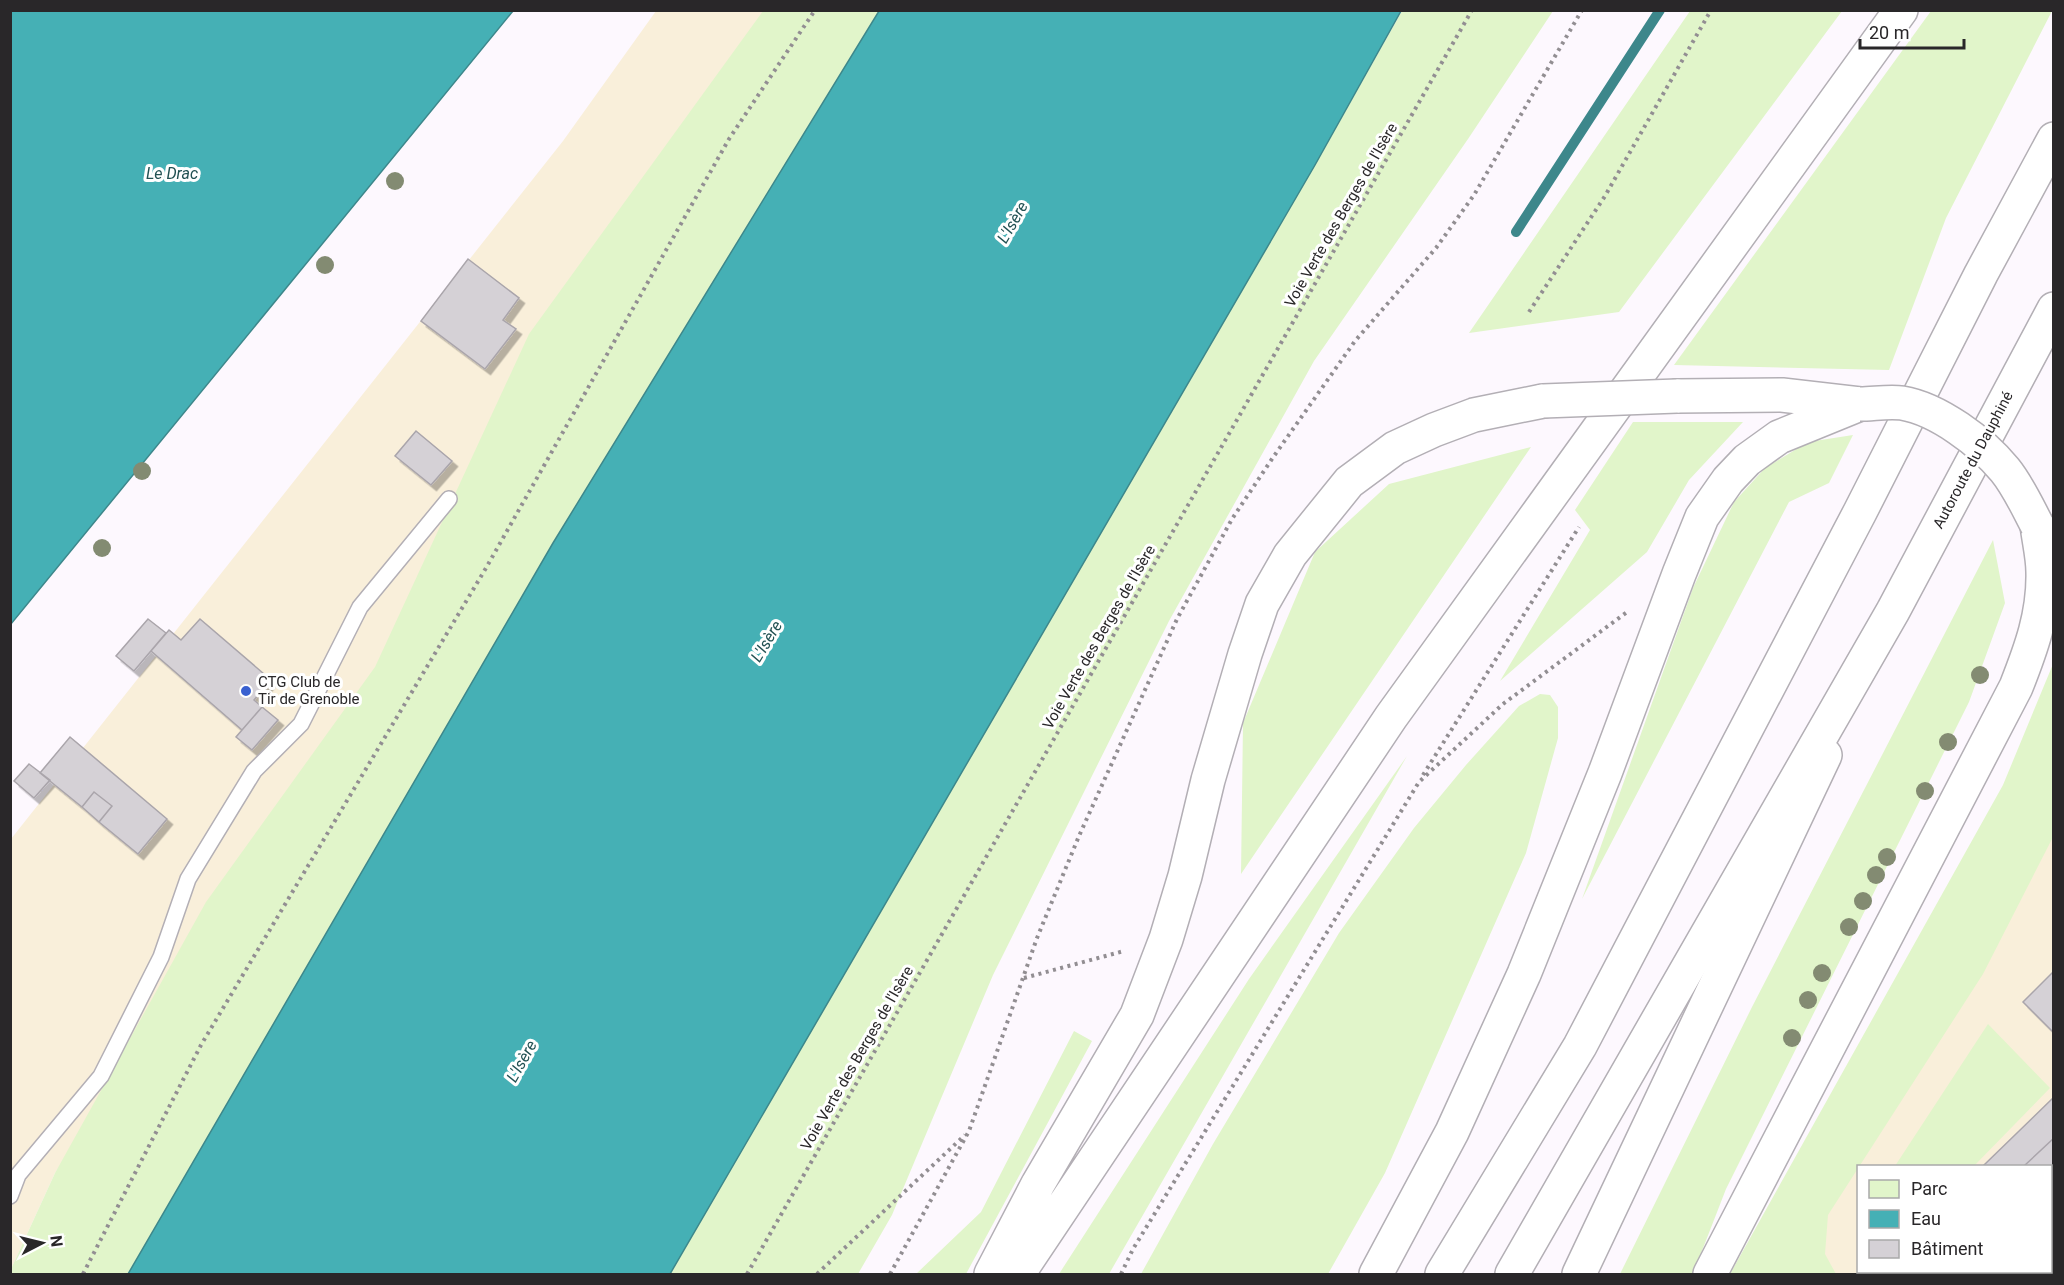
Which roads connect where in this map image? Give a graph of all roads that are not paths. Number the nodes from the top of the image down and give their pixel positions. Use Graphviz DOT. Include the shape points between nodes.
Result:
graph roads {
  1 [pos="1901,10"];
  2 [pos="2054,139"];
  3 [pos="2054,309"];
  4 [pos="1860,404"];
  5 [pos="449,499"];
  6 [pos="1893,611"];
  7 [pos="10,1196"];
  8 [pos="991,1275"];
  9 [pos="1018,1275"];
  10 [pos="1376,1275"];
  11 [pos="1442,1275"];
  12 [pos="1512,1275"];
  13 [pos="1580,1275"];
  14 [pos="1710,1275"];
  1 -- 9 [label="highway" via="1391,717"];
  2 -- 11 [label="highway" via="1580,1047"];
  3 -- 6 [label="highway, Autoroute du Dauphiné"];
  4 -- 8 [label="highway, bridge" via="1782,395 1543,401 1474,415 1434,430 1395,448 1349,482 1290,555 1262,603 1208,780 1166,939 1137,1015 1038,1184"];
  4 -- 10 [label="highway" via="1779,437 1728,480 1702,517 1524,974 1452,1132"];
  4 -- 14 [label="highway, bridge" via="1901,403 1928,412 1956,426 2004,469 2037,525 2043,572 2041,612 2016,687"];
  5 -- 7 [label="lane" via="360,607 301,724 254,771 188,879 161,957 101,1076 18,1175"];
  6 -- 12 [label="highway"];
  6 -- 13 [label="highway"];
}
